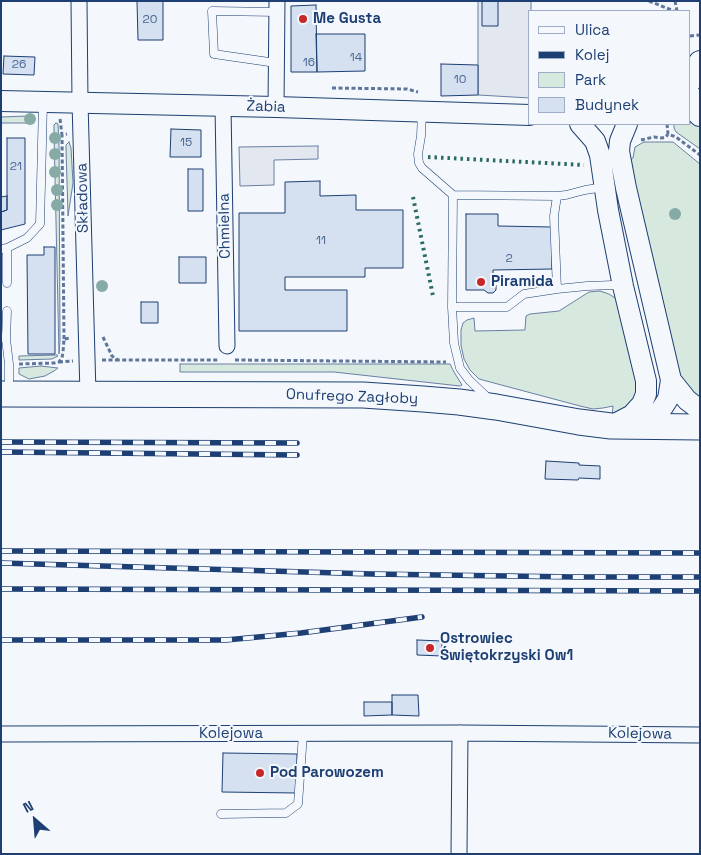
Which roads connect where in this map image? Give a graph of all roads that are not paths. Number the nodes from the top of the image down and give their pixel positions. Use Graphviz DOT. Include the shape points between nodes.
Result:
graph roads {
  1 [pos="79,1"];
  2 [pos="277,7"];
  3 [pos="700,62"];
  4 [pos="276,63"];
  5 [pos="691,78"];
  6 [pos="1,101"];
  7 [pos="43,102"];
  8 [pos="80,102"];
  9 [pos="223,106"];
  10 [pos="276,107"];
  11 [pos="422,112"];
  12 [pos="528,115"];
  13 [pos="581,125"];
  14 [pos="627,125"];
  15 [pos="614,187"];
  16 [pos="453,195"];
  17 [pos="557,196"];
  18 [pos="4,248"];
  19 [pos="7,283"];
  20 [pos="623,286"];
  21 [pos="557,289"];
  22 [pos="452,307"];
  23 [pos="7,311"];
  24 [pos="4,338"];
  25 [pos="225,353"];
  26 [pos="670,380"];
  27 [pos="5,394"];
  28 [pos="88,394"];
  29 [pos="496,407"];
  30 [pos="700,410"];
  31 [pos="611,426"];
  32 [pos="650,427"];
  33 [pos="700,427"];
  34 [pos="460,733"];
  35 [pos="1,734"];
  36 [pos="302,734"];
  37 [pos="700,735"];
  38 [pos="221,814"];
  39 [pos="459,854"];
  1 -- 8 [label="street, Składowa"];
  2 -- 4 [label="street"];
  2 -- 4 [label="lane" via="212,11 214,54"];
  3 -- 5 [label="main road"];
  4 -- 10 [label="street"];
  6 -- 7 [label="street, Żabia"];
  7 -- 8 [label="street, Żabia"];
  7 -- 18 [label="lane" via="40,224 27,238"];
  8 -- 9 [label="street, Żabia"];
  8 -- 28 [label="street, Składowa"];
  9 -- 10 [label="street, Żabia"];
  9 -- 25 [label="street, Chmielna"];
  10 -- 11 [label="street, Żabia"];
  11 -- 12 [label="street, Żabia"];
  11 -- 16 [label="lane" via="419,164"];
  13 -- 15 [label="street" via="595,141"];
  14 -- 15 [label="street" via="620,141"];
  15 -- 17 [label="lane"];
  15 -- 20 [label="street"];
  15 -- 26 [label="street"];
  16 -- 17 [label="lane"];
  16 -- 22 [label="lane"];
  17 -- 21 [label="lane" via="554,216"];
  18 -- 19 [label="lane"];
  20 -- 21 [label="lane"];
  20 -- 31 [label="street" via="646,381 646,394 632,415"];
  21 -- 22 [label="lane" via="524,294 507,307"];
  22 -- 29 [label="lane" via="454,343 460,368"];
  23 -- 24 [label="lane"];
  24 -- 27 [label="lane" via="9,364"];
  26 -- 30 [label="street"];
  26 -- 32 [label="street" via="668,399"];
  27 -- 28 [label="main road, Onufrego Zagłoby"];
  28 -- 29 [label="main road, Onufrego Zagłoby" via="335,394"];
  29 -- 31 [label="main road, Onufrego Zagłoby"];
  31 -- 32 [label="main road, Onufrego Zagłoby"];
  32 -- 33 [label="main road, Onufrego Zagłoby"];
  34 -- 36 [label="street, Kolejowa"];
  34 -- 37 [label="street, Kolejowa"];
  34 -- 39 [label="street"];
  35 -- 36 [label="street, Kolejowa"];
  36 -- 38 [label="lane" via="298,804 286,813"];
}
